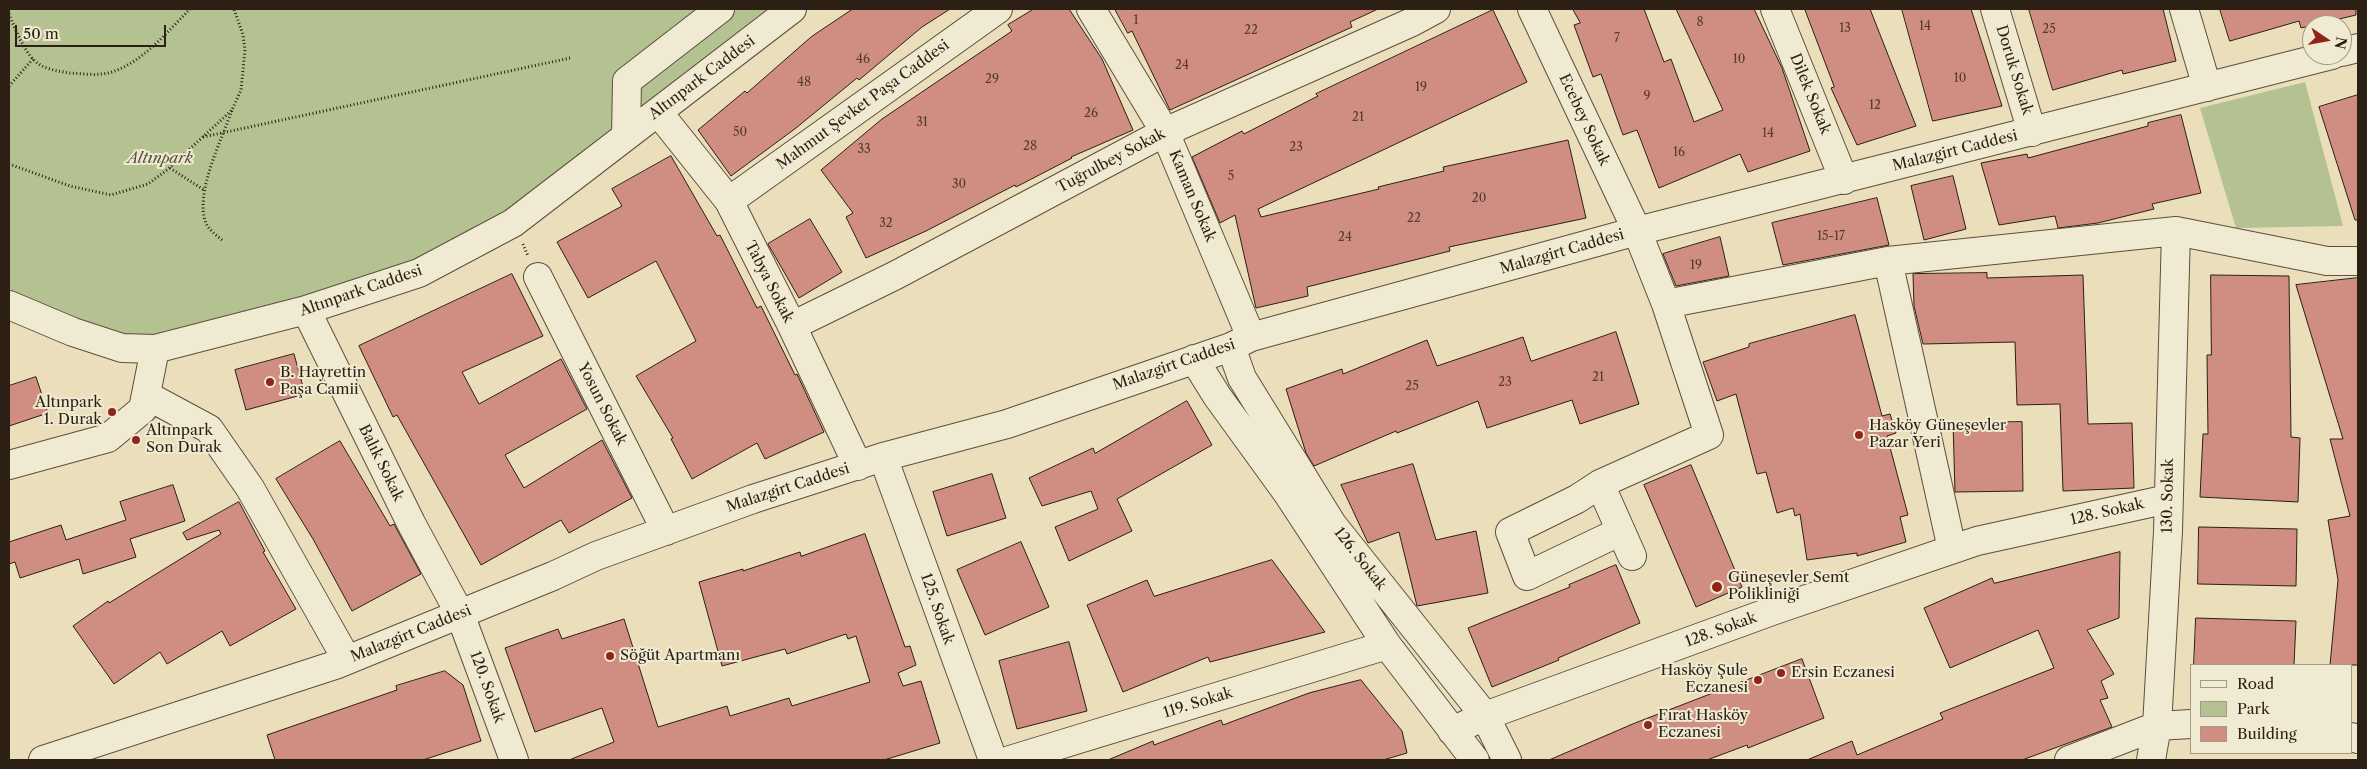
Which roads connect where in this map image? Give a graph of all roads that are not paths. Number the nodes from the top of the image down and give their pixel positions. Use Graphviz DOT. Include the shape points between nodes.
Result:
graph roads {
  1 [pos="720,9"];
  2 [pos="792,9"];
  3 [pos="998,9"];
  4 [pos="1091,9"];
  5 [pos="1436,9"];
  6 [pos="1532,9"];
  7 [pos="1775,9"];
  8 [pos="1995,9"];
  9 [pos="2184,9"];
  10 [pos="769,17"];
  11 [pos="2302,63"];
  12 [pos="2207,87"];
  13 [pos="658,112"];
  14 [pos="1165,132"];
  15 [pos="2032,132"];
  16 [pos="626,136"];
  17 [pos="1844,180"];
  18 [pos="729,201"];
  19 [pos="1637,231"];
  20 [pos="2176,231"];
  21 [pos="1888,261"];
  22 [pos="2358,261"];
  23 [pos="538,277"];
  24 [pos="1666,304"];
  25 [pos="9,305"];
  26 [pos="306,310"];
  27 [pos="792,326"];
  28 [pos="1241,342"];
  29 [pos="155,350"];
  30 [pos="1194,359"];
  31 [pos="146,395"];
  32 [pos="870,461"];
  33 [pos="9,465"];
  34 [pos="1600,484"];
  35 [pos="2168,498"];
  36 [pos="666,531"];
  37 [pos="1621,531"];
  38 [pos="1952,549"];
  39 [pos="1632,556"];
  40 [pos="460,614"];
  41 [pos="1386,645"];
  42 [pos="347,660"];
  43 [pos="1485,716"];
  44 [pos="2190,724"];
  45 [pos="2157,726"];
  46 [pos="1452,731"];
  47 [pos="76,755"];
  48 [pos="43,760"];
  49 [pos="514,760"];
  50 [pos="992,760"];
  51 [pos="1010,760"];
  52 [pos="1475,760"];
  53 [pos="1507,760"];
  54 [pos="2069,760"];
  55 [pos="2151,760"];
  1 -- 16 [label="street" via="627,81"];
  2 -- 10 [label="street, Altınpark Caddesi"];
  3 -- 18 [label="street, Mahmut Şevket Paşa Caddesi"];
  4 -- 14 [label="street, Kaman Sokak"];
  5 -- 14 [label="street, Tuğrulbey Sokak"];
  6 -- 19 [label="street, Ecebey Sokak"];
  7 -- 17 [label="street, Dilek Sokak"];
  8 -- 15 [label="street, Doruk Sokak"];
  9 -- 12 [label="street"];
  10 -- 13 [label="street, Altınpark Caddesi"];
  11 -- 12 [label="street, Malazgirt Caddesi"];
  12 -- 15 [label="street, Malazgirt Caddesi"];
  13 -- 16 [label="street, Altınpark Caddesi"];
  13 -- 18 [label="street, Tabya Sokak"];
  14 -- 27 [label="street, Tuğrulbey Sokak" via="896,275"];
  14 -- 28 [label="street, Kaman Sokak"];
  15 -- 17 [label="street, Malazgirt Caddesi"];
  16 -- 26 [label="street, Altınpark Caddesi" via="513,223 419,273"];
  17 -- 19 [label="street, Malazgirt Caddesi"];
  18 -- 27 [label="street, Tabya Sokak"];
  19 -- 24 [label="street, Ecebey Sokak"];
  19 -- 28 [label="street, Malazgirt Caddesi"];
  20 -- 21 [label="street"];
  20 -- 22 [label="street" via="2327,261"];
  20 -- 35 [label="street, 130. Sokak"];
  21 -- 24 [label="street"];
  21 -- 38 [label="street"];
  23 -- 36 [label="street, Yosun Sokak"];
  24 -- 34 [label="street, Ecebey Sokak" via="1709,435"];
  25 -- 29 [label="street, Altınpark Caddesi" via="122,348"];
  26 -- 29 [label="street, Altınpark Caddesi"];
  26 -- 40 [label="street, Balık Sokak" via="411,523"];
  27 -- 32 [label="street, Tabya Sokak"];
  28 -- 30 [label="street, Malazgirt Caddesi"];
  28 -- 43 [label="street, 126. Sokak" via="1242,378 1332,524"];
  29 -- 31 [label="street"];
  30 -- 32 [label="street, Malazgirt Caddesi" via="1007,424"];
  30 -- 41 [label="street, 126. Sokak" via="1288,494"];
  31 -- 33 [label="street" via="143,409 108,438"];
  31 -- 42 [label="street" via="209,429 250,488"];
  32 -- 36 [label="street, Malazgirt Caddesi"];
  32 -- 50 [label="street, 125. Sokak"];
  34 -- 37 [label="street"];
  34 -- 37 [label="street" via="1510,532 1527,576"];
  35 -- 38 [label="street, 128. Sokak"];
  35 -- 45 [label="street, 130. Sokak"];
  36 -- 40 [label="street, Malazgirt Caddesi" via="596,556"];
  37 -- 39 [label="street"];
  38 -- 43 [label="street, 128. Sokak"];
  40 -- 42 [label="street, Malazgirt Caddesi"];
  40 -- 49 [label="street, 120. Sokak"];
  41 -- 46 [label="street, 126. Sokak"];
  41 -- 51 [label="street, 119. Sokak"];
  42 -- 47 [label="street, Malazgirt Caddesi"];
  43 -- 46 [label="street, 128. Sokak"];
  43 -- 53 [label="street, 126. Sokak"];
  44 -- 45 [label="street"];
  45 -- 54 [label="street"];
  45 -- 55 [label="street, 130. Sokak"];
  46 -- 52 [label="street, 126. Sokak"];
  47 -- 48 [label="street, Malazgirt Caddesi"];
}
